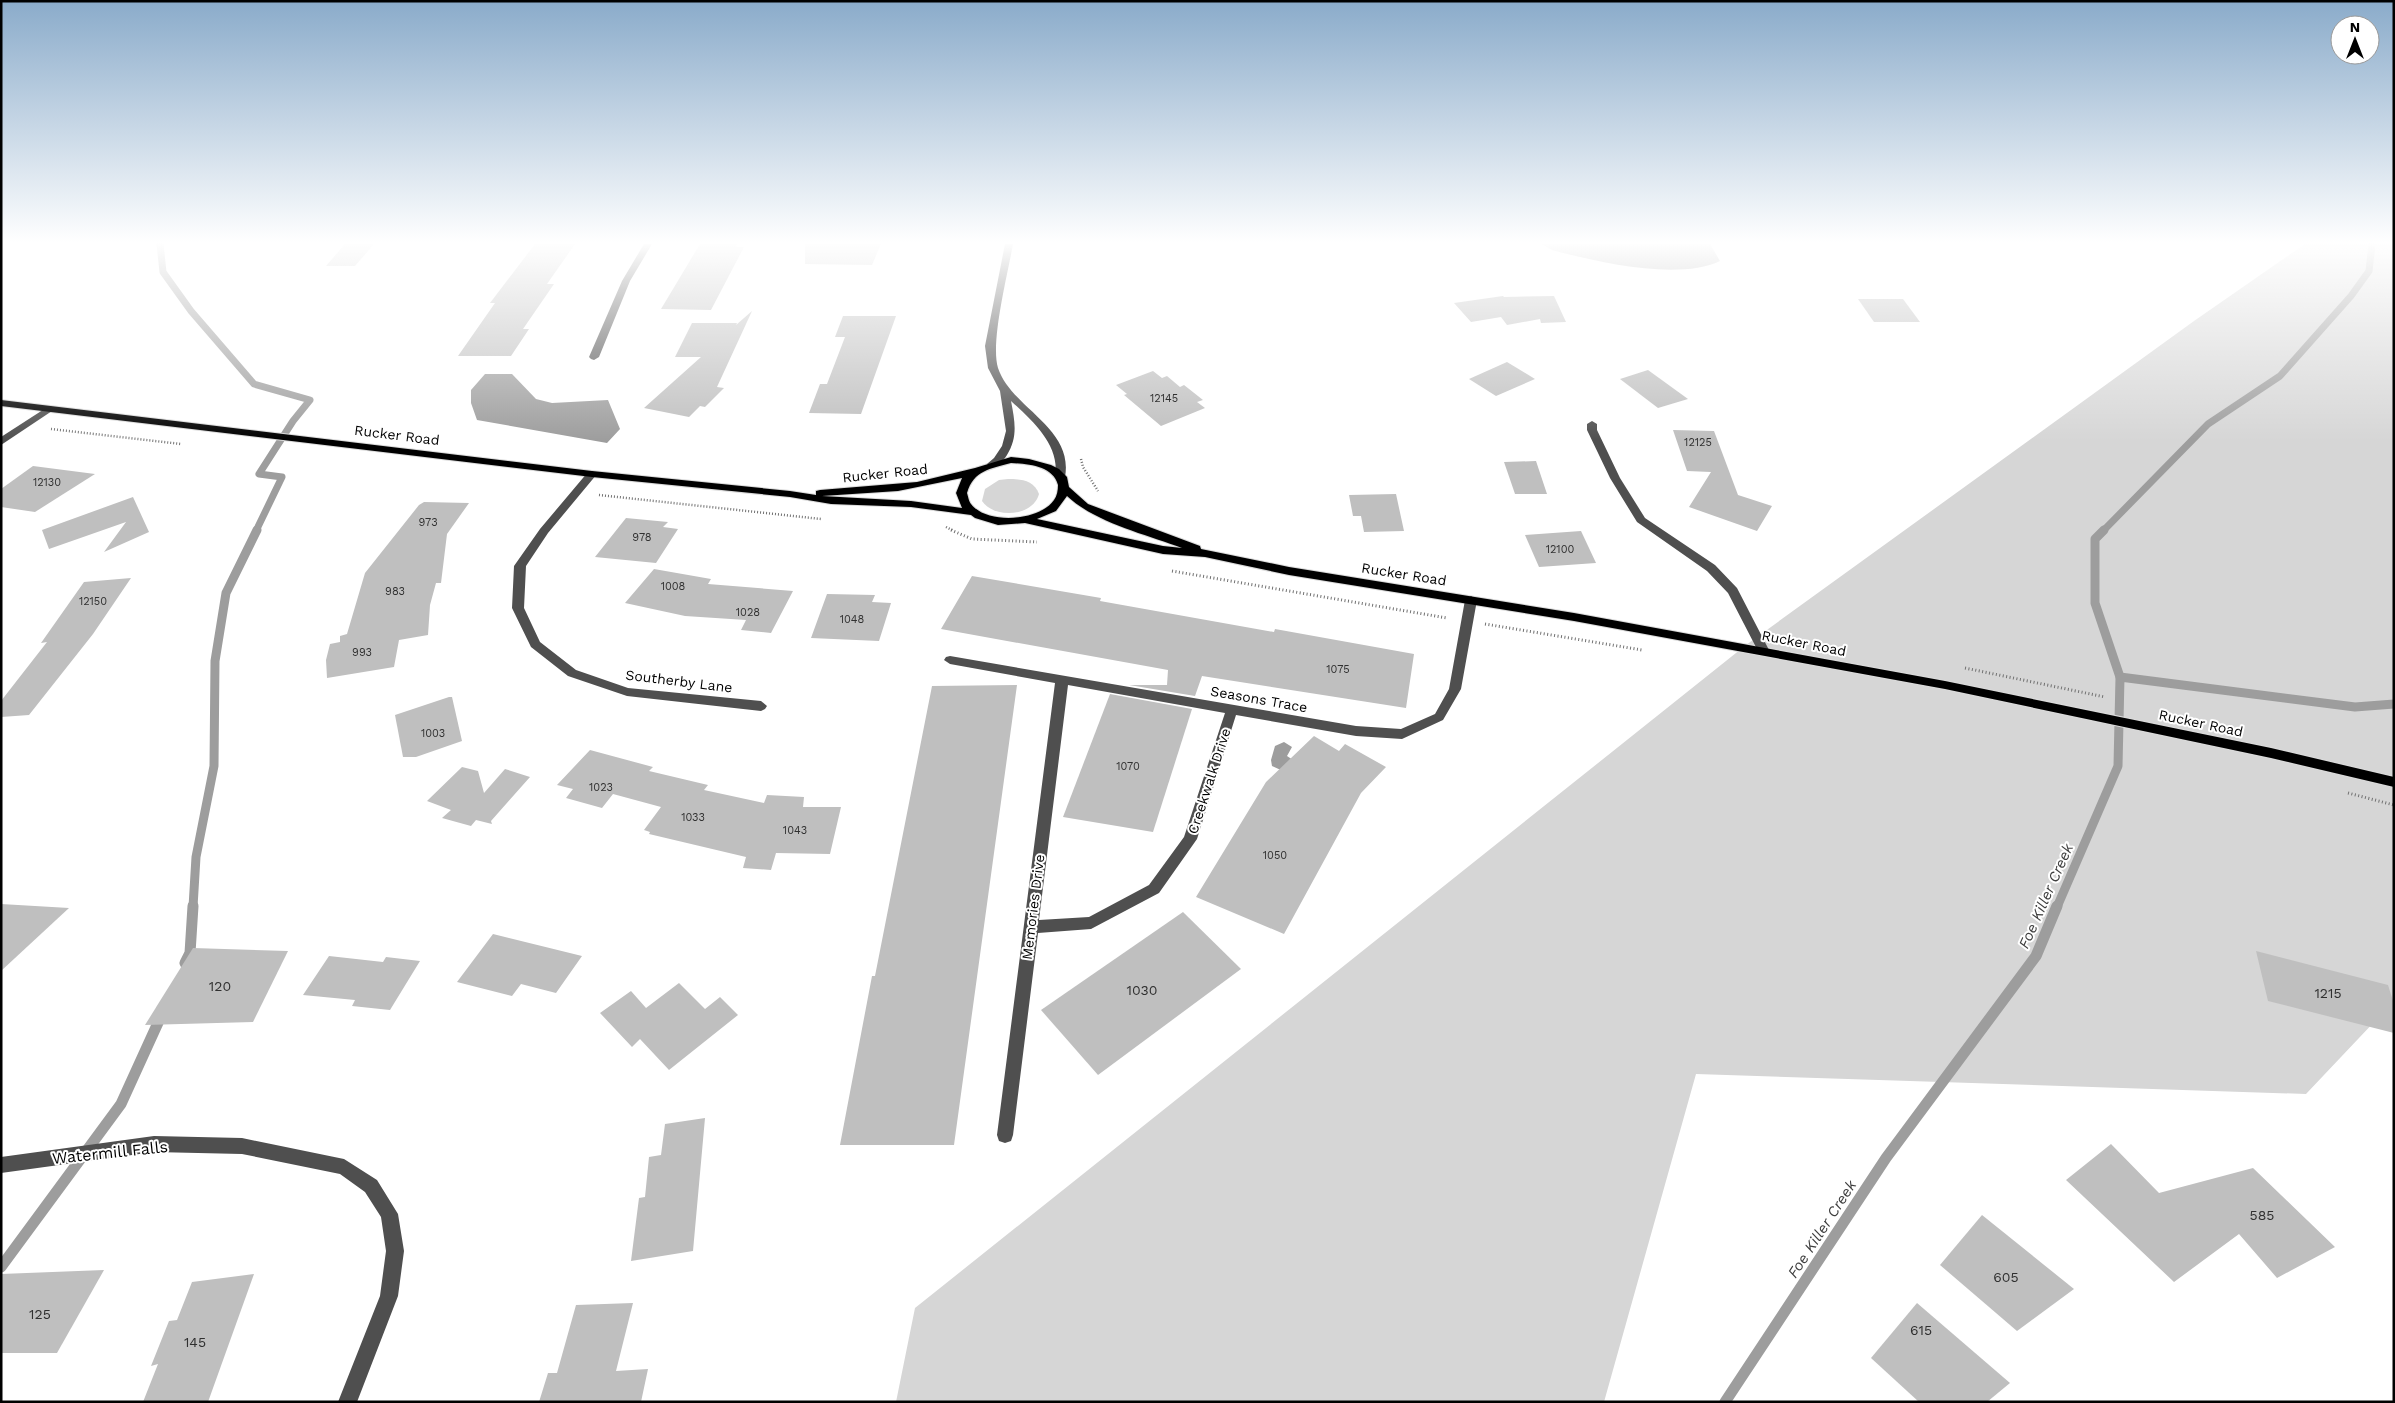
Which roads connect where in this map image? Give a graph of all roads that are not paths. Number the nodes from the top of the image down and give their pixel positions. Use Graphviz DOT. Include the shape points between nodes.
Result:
graph roads {
  1 [pos="614,309"];
  2 [pos="997,309"];
  3 [pos="594,358"];
  4 [pos="1004,391"];
  5 [pos="1,403"];
  6 [pos="49,408"];
  7 [pos="1592,424"];
  8 [pos="1,442"];
  9 [pos="992,464"];
  10 [pos="981,468"];
  11 [pos="592,474"];
  12 [pos="1062,482"];
  13 [pos="790,494"];
  14 [pos="970,512"];
  15 [pos="1025,520"];
  16 [pos="1205,553"];
  17 [pos="1471,600"];
  18 [pos="1763,650"];
  19 [pos="950,660"];
  20 [pos="1062,680"];
  21 [pos="761,706"];
  22 [pos="1232,709"];
  23 [pos="2394,782"];
  24 [pos="1031,927"];
  25 [pos="1005,1135"];
  26 [pos="1,1165"];
  27 [pos="347,1402"];
  1 -- 3 [label="street"];
  2 -- 4 [label="street" via="990,346 993,368"];
  4 -- 9 [label="street" via="1011,431 998,460"];
  4 -- 12 [label="street" via="1018,401 1055,444 1062,463"];
  5 -- 6 [label="main road, Rucker Road"];
  6 -- 8 [label="street"];
  6 -- 11 [label="main road, Rucker Road"];
  7 -- 18 [label="street" via="1615,478 1641,520 1711,568 1733,591"];
  9 -- 10 [label="main road"];
  9 -- 12 [label="main road" via="1028,460 1055,471"];
  10 -- 13 [label="main road, Rucker Road" via="946,481 886,490"];
  10 -- 14 [label="main road" via="962,486 960,496"];
  11 -- 13 [label="main road, Rucker Road"];
  11 -- 21 [label="street, Southerby Lane" via="544,531 520,566 518,608 536,644 572,673 627,692"];
  12 -- 15 [label="main road" via="1060,500 1051,510"];
  12 -- 16 [label="main road, Rucker Road" via="1084,506 1098,513"];
  13 -- 14 [label="main road, Rucker Road" via="831,501 911,504"];
  14 -- 15 [label="main road" via="986,520 1003,523"];
  15 -- 16 [label="main road, Rucker Road" via="1163,550"];
  16 -- 17 [label="main road, Rucker Road"];
  17 -- 18 [label="main road, Rucker Road"];
  17 -- 22 [label="street, Seasons Trace" via="1455,689 1439,717 1402,734 1356,731"];
  18 -- 23 [label="main road, Rucker Road" via="2165,730"];
  19 -- 20 [label="street, Seasons Trace"];
  20 -- 22 [label="street, Seasons Trace"];
  20 -- 24 [label="street, Memories Drive"];
  22 -- 24 [label="street, Creekwalk Drive" via="1190,840 1154,890 1091,923"];
  24 -- 25 [label="street, Memories Drive"];
  26 -- 27 [label="street, Watermill Falls" via="154,1144 242,1146 344,1167 371,1186 389,1214 395,1251 389,1296"];
}
